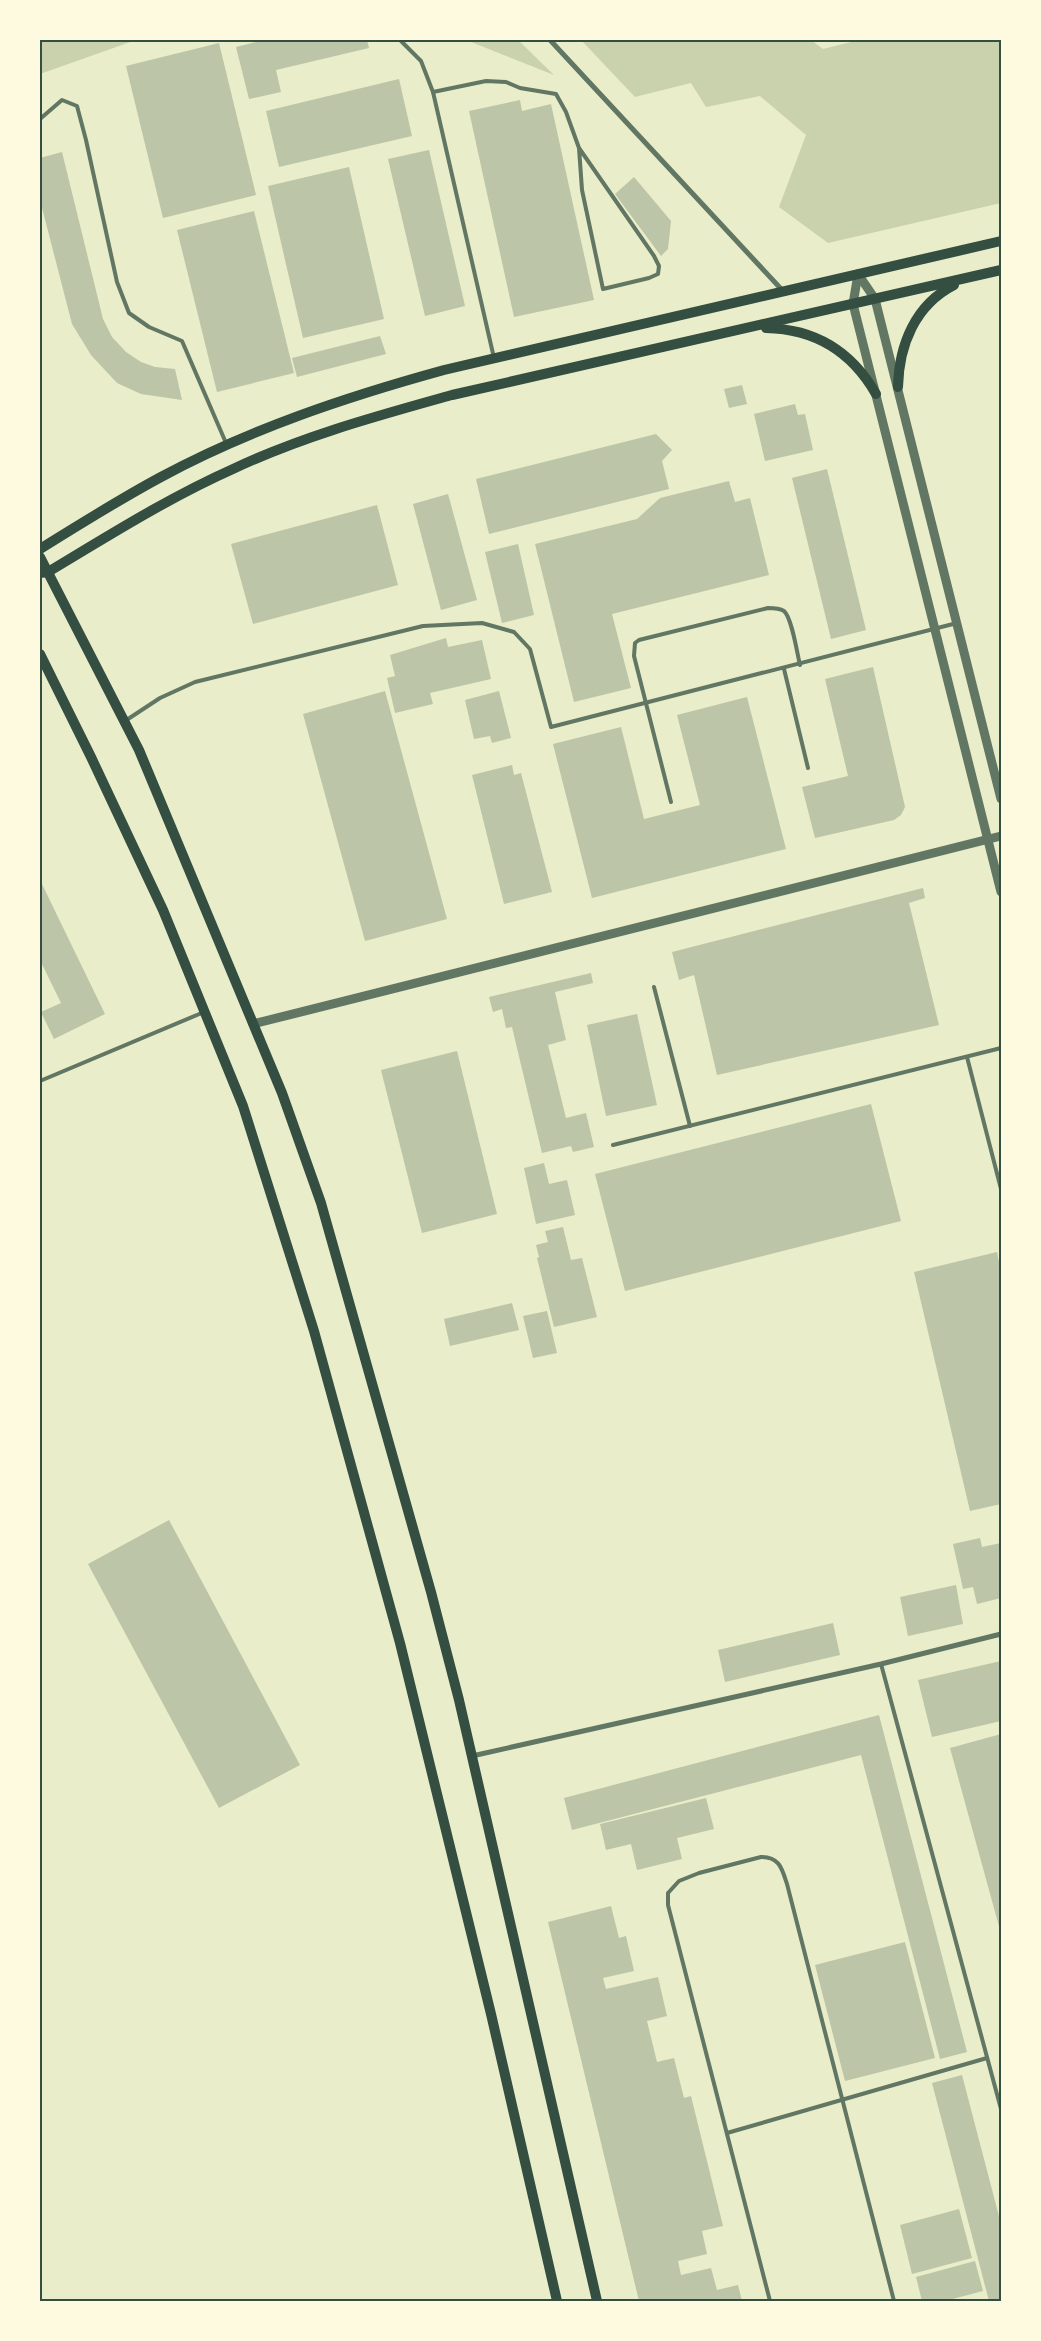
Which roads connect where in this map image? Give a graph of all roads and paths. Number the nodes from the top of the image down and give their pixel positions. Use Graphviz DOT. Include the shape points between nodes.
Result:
graph roads {
  1 [pos="400,40"];
  2 [pos="550,40"];
  3 [pos="433,92"];
  4 [pos="40,119"];
  5 [pos="579,148"];
  6 [pos="1001,241"];
  7 [pos="1001,270"];
  8 [pos="858,274"];
  9 [pos="966,278"];
  10 [pos="783,291"];
  11 [pos="875,299"];
  12 [pos="853,304"];
  13 [pos="750,328"];
  14 [pos="494,358"];
  15 [pos="898,388"];
  16 [pos="876,394"];
  17 [pos="227,445"];
  18 [pos="40,548"];
  19 [pos="40,557"];
  20 [pos="44,572"];
  21 [pos="957,623"];
  22 [pos="935,629"];
  23 [pos="40,654"];
  24 [pos="800,665"];
  25 [pos="784,669"];
  26 [pos="646,703"];
  27 [pos="124,722"];
  28 [pos="808,768"];
  29 [pos="1001,799"];
  30 [pos="671,802"];
  31 [pos="1001,836"];
  32 [pos="988,839"];
  33 [pos="1001,892"];
  34 [pos="654,987"];
  35 [pos="204,1012"];
  36 [pos="253,1024"];
  37 [pos="1001,1048"];
  38 [pos="967,1057"];
  39 [pos="40,1080"];
  40 [pos="690,1126"];
  41 [pos="613,1145"];
  42 [pos="1001,1189"];
  43 [pos="1001,1634"];
  44 [pos="881,1664"];
  45 [pos="472,1756"];
  46 [pos="987,2058"];
  47 [pos="842,2102"];
  48 [pos="1001,2108"];
  49 [pos="727,2133"];
  50 [pos="557,2301"];
  51 [pos="597,2301"];
  52 [pos="770,2301"];
  53 [pos="894,2301"];
  1 -- 3 [label="lane" via="421,61"];
  2 -- 10 [label="street"];
  3 -- 5 [label="lane" via="486,82 506,82 520,88 556,94"];
  3 -- 14 [label="lane"];
  4 -- 17 [label="lane" via="62,100 77,106 117,282 129,313 149,327 182,341"];
  5 -- 5 [label="lane" via="582,190 604,289 658,274 659,266 654,256"];
  6 -- 8 [label="main road"];
  7 -- 9 [label="main road"];
  8 -- 10 [label="main road"];
  8 -- 11 [label="street"];
  8 -- 12 [label="street"];
  9 -- 11 [label="main road"];
  9 -- 15 [label="main road" via="945,289 915,322 904,341 898,363"];
  10 -- 14 [label="main road"];
  11 -- 12 [label="main road"];
  11 -- 15 [label="street"];
  12 -- 13 [label="main road"];
  12 -- 16 [label="street"];
  13 -- 16 [label="main road" via="781,328 828,344 863,372"];
  13 -- 20 [label="main road" via="452,395 305,439 234,468 169,500"];
  14 -- 17 [label="main road" via="366,392 298,415"];
  15 -- 21 [label="street"];
  16 -- 22 [label="street"];
  17 -- 18 [label="main road" via="161,477"];
  19 -- 20 [label="main road"];
  20 -- 27 [label="main road"];
  21 -- 22 [label="lane"];
  21 -- 29 [label="street"];
  22 -- 24 [label="lane"];
  22 -- 32 [label="street"];
  23 -- 35 [label="main road" via="163,910"];
  24 -- 25 [label="lane"];
  24 -- 26 [label="lane" via="789,619 784,611 768,608 639,640 634,648"];
  25 -- 26 [label="lane"];
  25 -- 28 [label="lane"];
  26 -- 27 [label="lane" via="551,726 530,649 514,632 482,623 423,626 195,682 160,698"];
  26 -- 30 [label="lane"];
  27 -- 36 [label="main road" via="139,750"];
  31 -- 32 [label="street"];
  32 -- 33 [label="street"];
  32 -- 36 [label="street"];
  34 -- 40 [label="lane"];
  35 -- 39 [label="lane"];
  35 -- 50 [label="main road" via="243,1106 314,1331 400,1643"];
  36 -- 45 [label="main road" via="282,1093 321,1203 431,1592"];
  37 -- 38 [label="lane"];
  38 -- 40 [label="lane"];
  38 -- 42 [label="lane"];
  40 -- 41 [label="lane"];
  43 -- 44 [label="street"];
  44 -- 45 [label="street"];
  44 -- 46 [label="lane"];
  45 -- 51 [label="main road"];
  46 -- 47 [label="lane"];
  46 -- 48 [label="lane"];
  47 -- 49 [label="lane"];
  47 -- 49 [label="lane" via="780,1863 771,1857 761,1857 699,1873 679,1881 668,1893 668,1906"];
  47 -- 53 [label="lane"];
  49 -- 52 [label="lane"];
}
